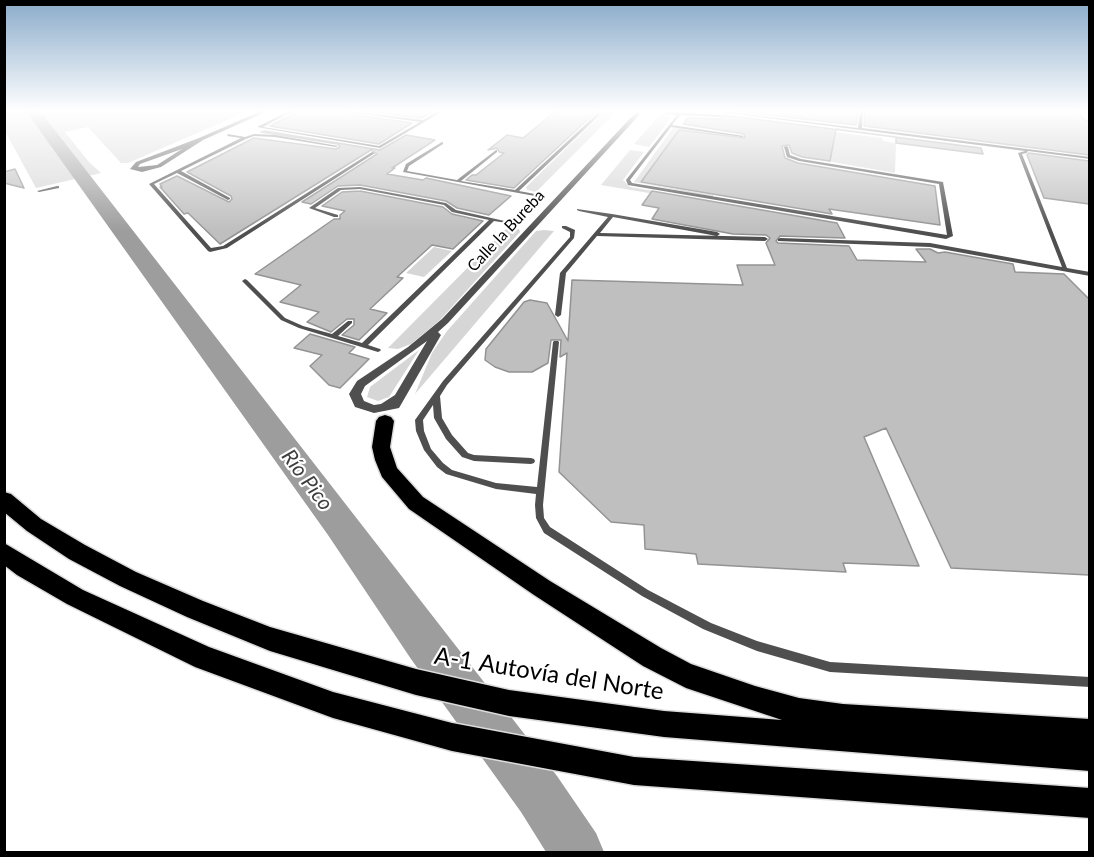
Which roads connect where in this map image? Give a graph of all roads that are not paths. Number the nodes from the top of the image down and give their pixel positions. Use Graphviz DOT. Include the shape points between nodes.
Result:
graph roads {
  1 [pos="170,151"];
  2 [pos="182,151"];
  3 [pos="218,151"];
  4 [pos="430,151"];
  5 [pos="560,151"];
  6 [pos="603,151"];
  7 [pos="651,151"];
  8 [pos="787,151"];
  9 [pos="1028,151"];
  10 [pos="496,152"];
  11 [pos="373,154"];
  12 [pos="1089,159"];
  13 [pos="183,162"];
  14 [pos="191,164"];
  15 [pos="165,171"];
  16 [pos="175,172"];
  17 [pos="458,182"];
  18 [pos="57,187"];
  19 [pos="39,191"];
  20 [pos="516,192"];
  21 [pos="533,195"];
  22 [pos="228,199"];
  23 [pos="579,210"];
  24 [pos="612,215"];
  25 [pos="336,216"];
  26 [pos="493,219"];
  27 [pos="507,222"];
  28 [pos="564,227"];
  29 [pos="596,234"];
  30 [pos="744,239"];
  31 [pos="765,239"];
  32 [pos="780,240"];
  33 [pos="1065,269"];
  34 [pos="1089,274"];
  35 [pos="245,280"];
  36 [pos="558,315"];
  37 [pos="350,321"];
  38 [pos="445,321"];
  39 [pos="334,336"];
  40 [pos="556,342"];
  41 [pos="363,346"];
  42 [pos="378,350"];
  43 [pos="436,396"];
  44 [pos="399,398"];
  45 [pos="385,421"];
  46 [pos="531,461"];
  47 [pos="541,492"];
  48 [pos="4,500"];
  49 [pos="4,552"];
  50 [pos="1089,682"];
  51 [pos="1089,734"];
  52 [pos="1089,757"];
  53 [pos="1089,803"];
  1 -- 2 [label="street" via="138,163 133,169 159,166"];
  3 -- 14 [label="lane"];
  4 -- 17 [label="lane" via="408,165 405,172"];
  5 -- 20 [label="lane"];
  6 -- 38 [label="street, Calle la Bureba"];
  7 -- 8 [label="lane" via="628,180 630,184 950,236 941,183 800,160 788,156"];
  9 -- 12 [label="lane"];
  10 -- 17 [label="lane"];
  11 -- 16 [label="lane" via="225,247 210,250 151,186"];
  12 -- 33 [label="lane" via="1020,152"];
  13 -- 14 [label="lane"];
  14 -- 16 [label="lane"];
  15 -- 16 [label="lane"];
  16 -- 22 [label="lane"];
  17 -- 20 [label="lane"];
  18 -- 19 [label="lane"];
  20 -- 21 [label="lane"];
  23 -- 24 [label="lane"];
  24 -- 29 [label="lane"];
  24 -- 30 [label="lane"];
  25 -- 26 [label="lane" via="311,208 340,189 360,188 446,204 454,211"];
  26 -- 27 [label="lane"];
  26 -- 41 [label="lane"];
  28 -- 43 [label="lane" via="573,231 572,237"];
  29 -- 30 [label="lane"];
  29 -- 36 [label="lane" via="563,273"];
  30 -- 31 [label="lane"];
  32 -- 33 [label="lane" via="930,245"];
  33 -- 34 [label="lane"];
  35 -- 39 [label="lane" via="283,319"];
  37 -- 39 [label="lane"];
  38 -- 44 [label="street, Calle la Bureba"];
  38 -- 44 [label="street, Calle la Bureba" via="361,384 355,394 359,404 374,409"];
  39 -- 41 [label="lane"];
  40 -- 47 [label="lane"];
  41 -- 42 [label="lane"];
  43 -- 46 [label="lane" via="438,418 465,455"];
  43 -- 47 [label="lane" via="419,420 428,450 440,465 462,477"];
  44 -- 45 [label="street, Calle la Bureba"];
  45 -- 51 [label="highway" via="381,447 384,460 389,472 416,502 542,588 686,675 755,699 843,717"];
  47 -- 50 [label="lane" via="540,518 547,530 645,593 707,626 757,646 830,667"];
  48 -- 52 [label="highway, A-1 Autovía del Norte" via="77,552 185,605 270,639 416,682 509,703 664,724"];
  49 -- 53 [label="highway" via="75,597 204,658 333,705 453,737 634,771"];
}
